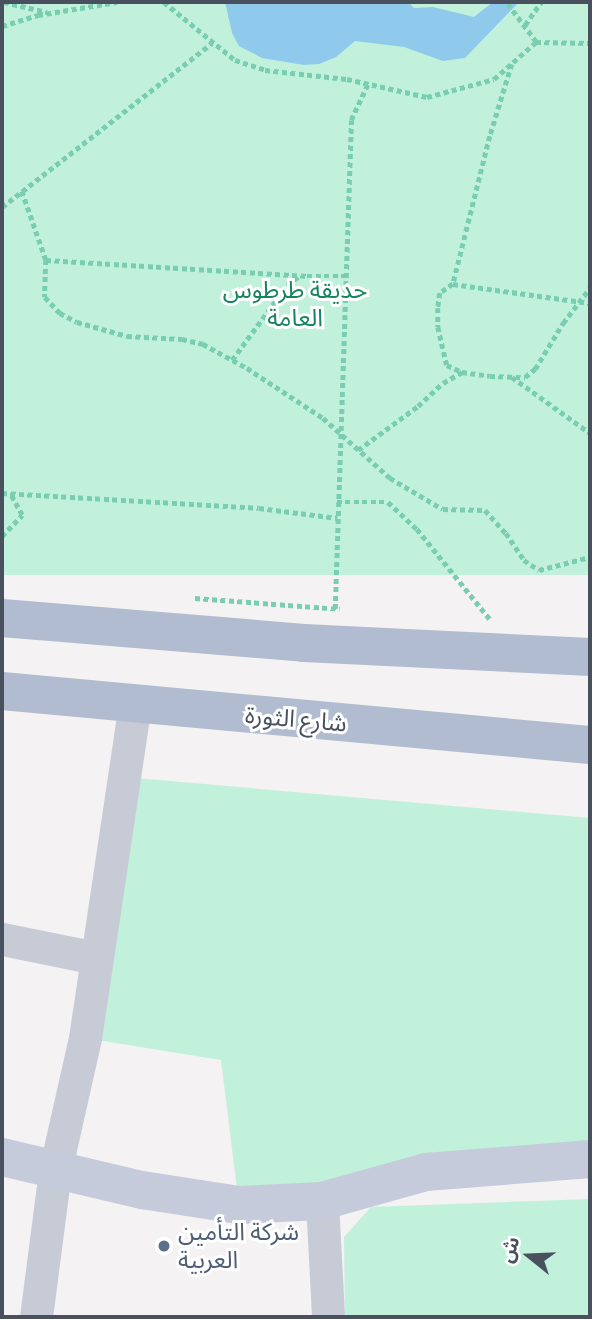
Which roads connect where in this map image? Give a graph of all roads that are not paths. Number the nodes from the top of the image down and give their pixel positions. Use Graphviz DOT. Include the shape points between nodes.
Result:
graph roads {
  1 [pos="2,618"];
  2 [pos="590,657"];
  3 [pos="2,691"];
  4 [pos="135,705"];
  5 [pos="590,745"];
  6 [pos="2,939"];
  7 [pos="96,958"];
  8 [pos="2,1157"];
  9 [pos="590,1160"];
  10 [pos="55,1171"];
  11 [pos="322,1201"];
  12 [pos="36,1317"];
  13 [pos="328,1317"];
  1 -- 2 [label="main road" via="304,643"];
  3 -- 4 [label="main road, شارع الثورة"];
  4 -- 5 [label="main road, شارع الثورة"];
  4 -- 7 [label="street"];
  6 -- 7 [label="street"];
  7 -- 10 [label="street" via="85,1038"];
  8 -- 10 [label="street"];
  9 -- 11 [label="street" via="426,1172"];
  10 -- 11 [label="street" via="239,1205"];
  10 -- 12 [label="street"];
  11 -- 13 [label="street"];
}
